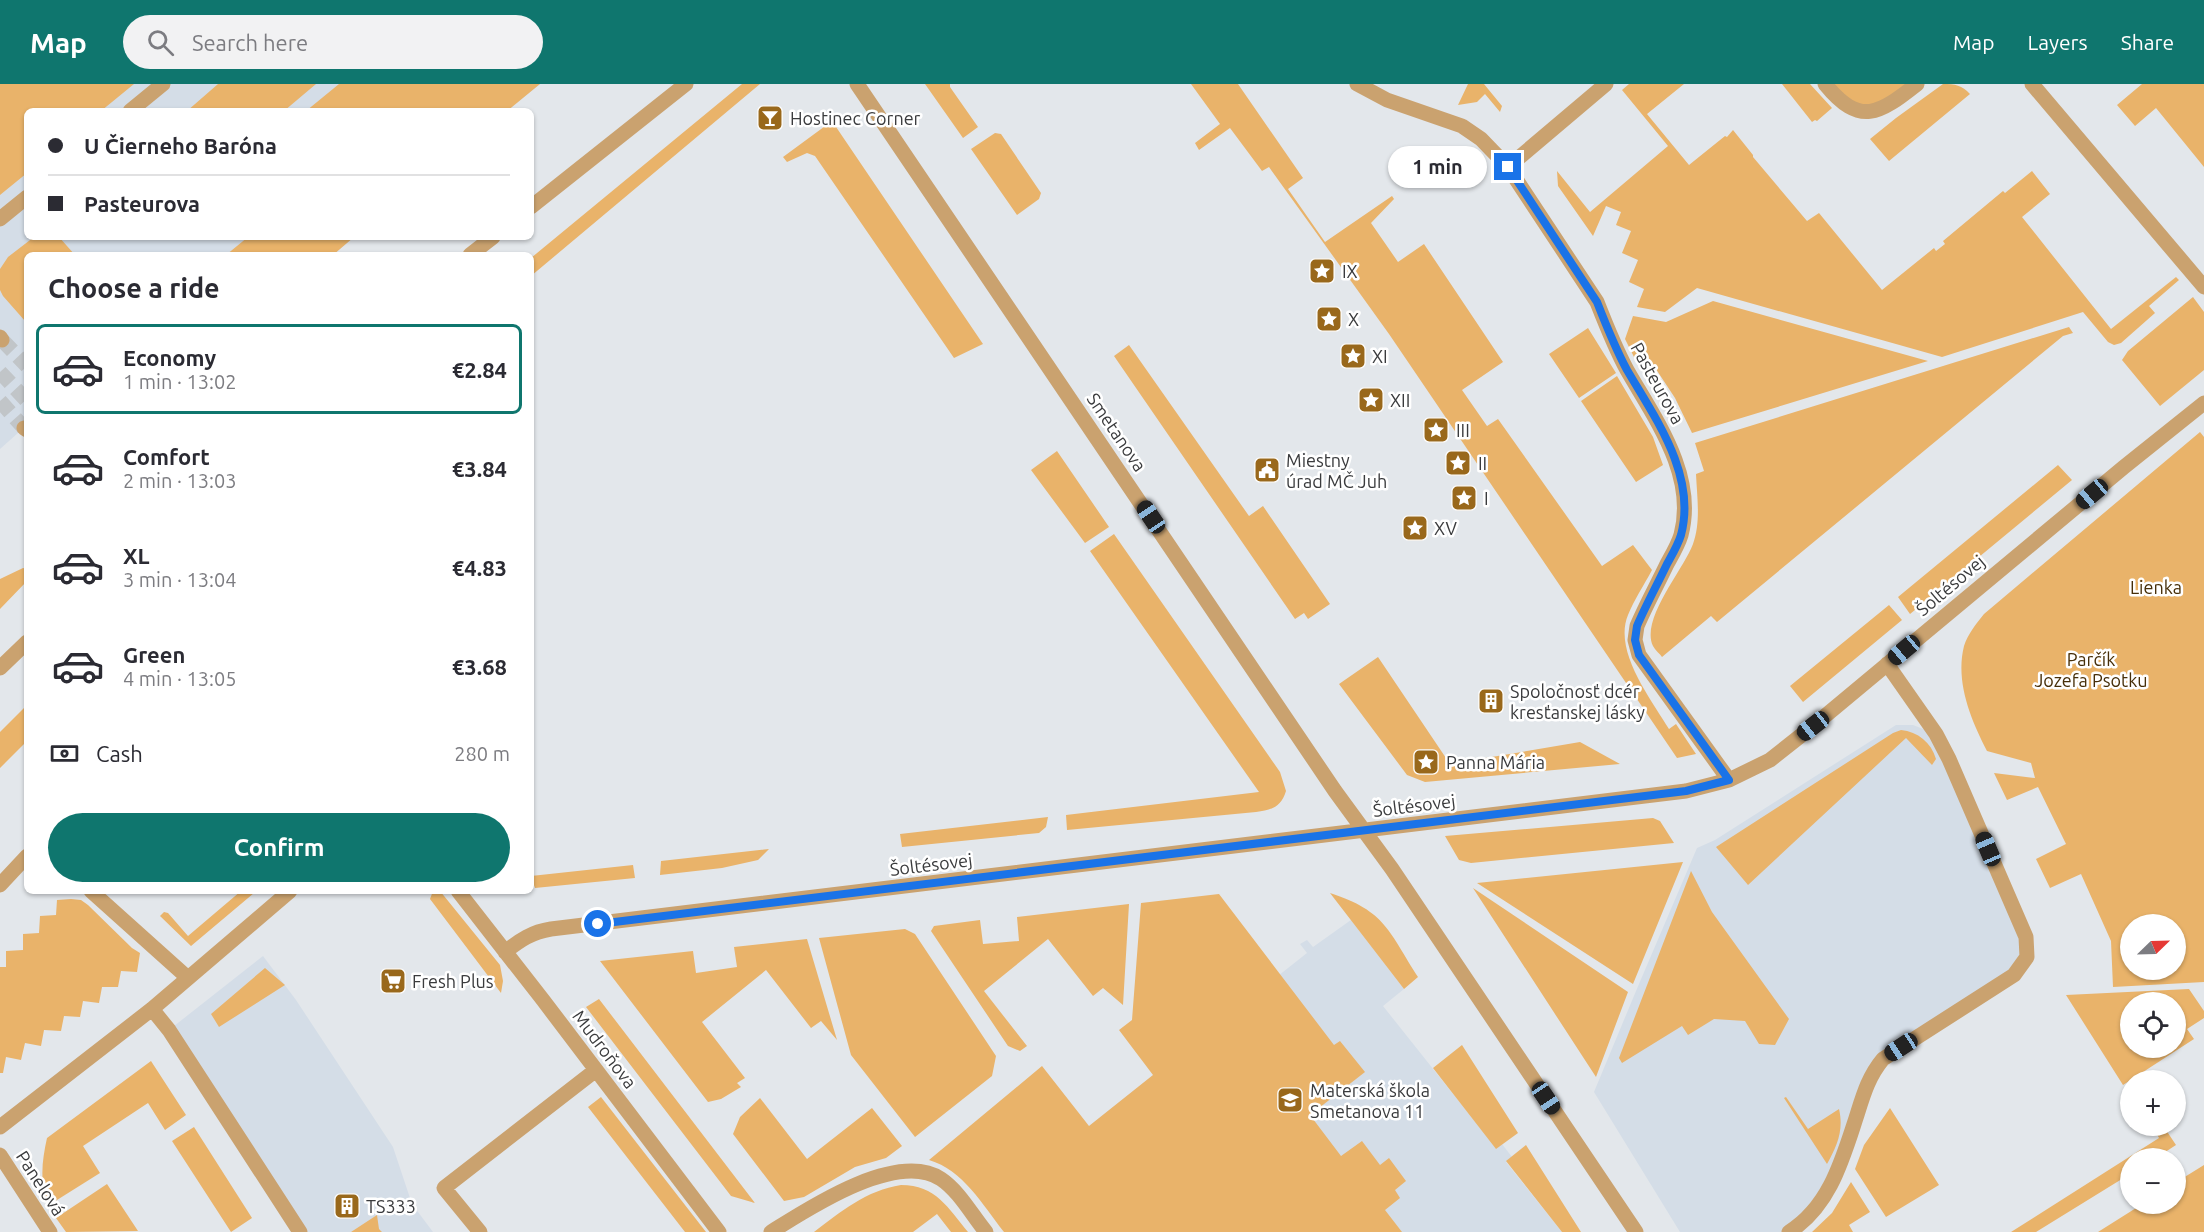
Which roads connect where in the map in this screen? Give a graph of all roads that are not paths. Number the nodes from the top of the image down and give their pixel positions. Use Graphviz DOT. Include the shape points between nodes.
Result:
graph roads {
  1 [pos="163,84"];
  2 [pos="686,84"];
  3 [pos="857,84"];
  4 [pos="1358,84"];
  5 [pos="1606,84"];
  6 [pos="1825,84"];
  7 [pos="1917,84"];
  8 [pos="2032,84"];
  9 [pos="134,108"];
  10 [pos="1508,167"];
  11 [pos="24,199"];
  12 [pos="534,205"];
  13 [pos="0,219"];
  14 [pos="489,240"];
  15 [pos="474,252"];
  16 [pos="2204,287"];
  17 [pos="2204,403"];
  18 [pos="24,645"];
  19 [pos="1887,663"];
  20 [pos="0,668"];
  21 [pos="1729,780"];
  22 [pos="1365,831"];
  23 [pos="24,859"];
  24 [pos="0,885"];
  25 [pos="94,894"];
  26 [pos="286,894"];
  27 [pos="460,894"];
  28 [pos="505,952"];
  29 [pos="188,978"];
  30 [pos="152,1009"];
  31 [pos="596,1070"];
  32 [pos="0,1127"];
  33 [pos="0,1155"];
  34 [pos="50,1232"];
  35 [pos="300,1232"];
  36 [pos="480,1232"];
  37 [pos="719,1232"];
  38 [pos="771,1232"];
  39 [pos="986,1232"];
  40 [pos="1636,1232"];
  41 [pos="1789,1232"];
  1 -- 9 [label="street"];
  2 -- 12 [label="street"];
  3 -- 22 [label="street, Smetanova"];
  4 -- 10 [label="street, Pasteurova" via="1387,100 1462,126"];
  5 -- 10 [label="street"];
  6 -- 7 [label="street" via="1847,106 1862,112 1892,104"];
  8 -- 16 [label="street"];
  10 -- 21 [label="street, Pasteurova" via="1597,302 1626,368 1669,445 1684,498 1684,521 1680,538 1637,626 1635,640 1639,655"];
  11 -- 13 [label="street"];
  14 -- 15 [label="street"];
  17 -- 19 [label="street, Šoltésovej"];
  18 -- 20 [label="street"];
  19 -- 21 [label="street, Šoltésovej" via="1770,760"];
  19 -- 41 [label="street" via="1950,759 2026,937 2027,957 2014,975 1882,1059 1862,1094 1829,1190 1815,1211"];
  21 -- 22 [label="street, Šoltésovej" via="1686,791"];
  22 -- 28 [label="street, Šoltésovej" via="551,929 524,937"];
  22 -- 40 [label="street, Smetanova"];
  23 -- 24 [label="street"];
  25 -- 29 [label="street"];
  26 -- 29 [label="street"];
  27 -- 28 [label="street, Mudroňova"];
  28 -- 31 [label="street, Mudroňova"];
  29 -- 30 [label="street"];
  30 -- 32 [label="street"];
  30 -- 35 [label="street"];
  31 -- 36 [label="street" via="444,1188"];
  31 -- 37 [label="street, Mudroňova"];
  33 -- 34 [label="street, Panelová"];
  38 -- 39 [label="street" via="844,1190 879,1175 922,1172 952,1188"];
}
